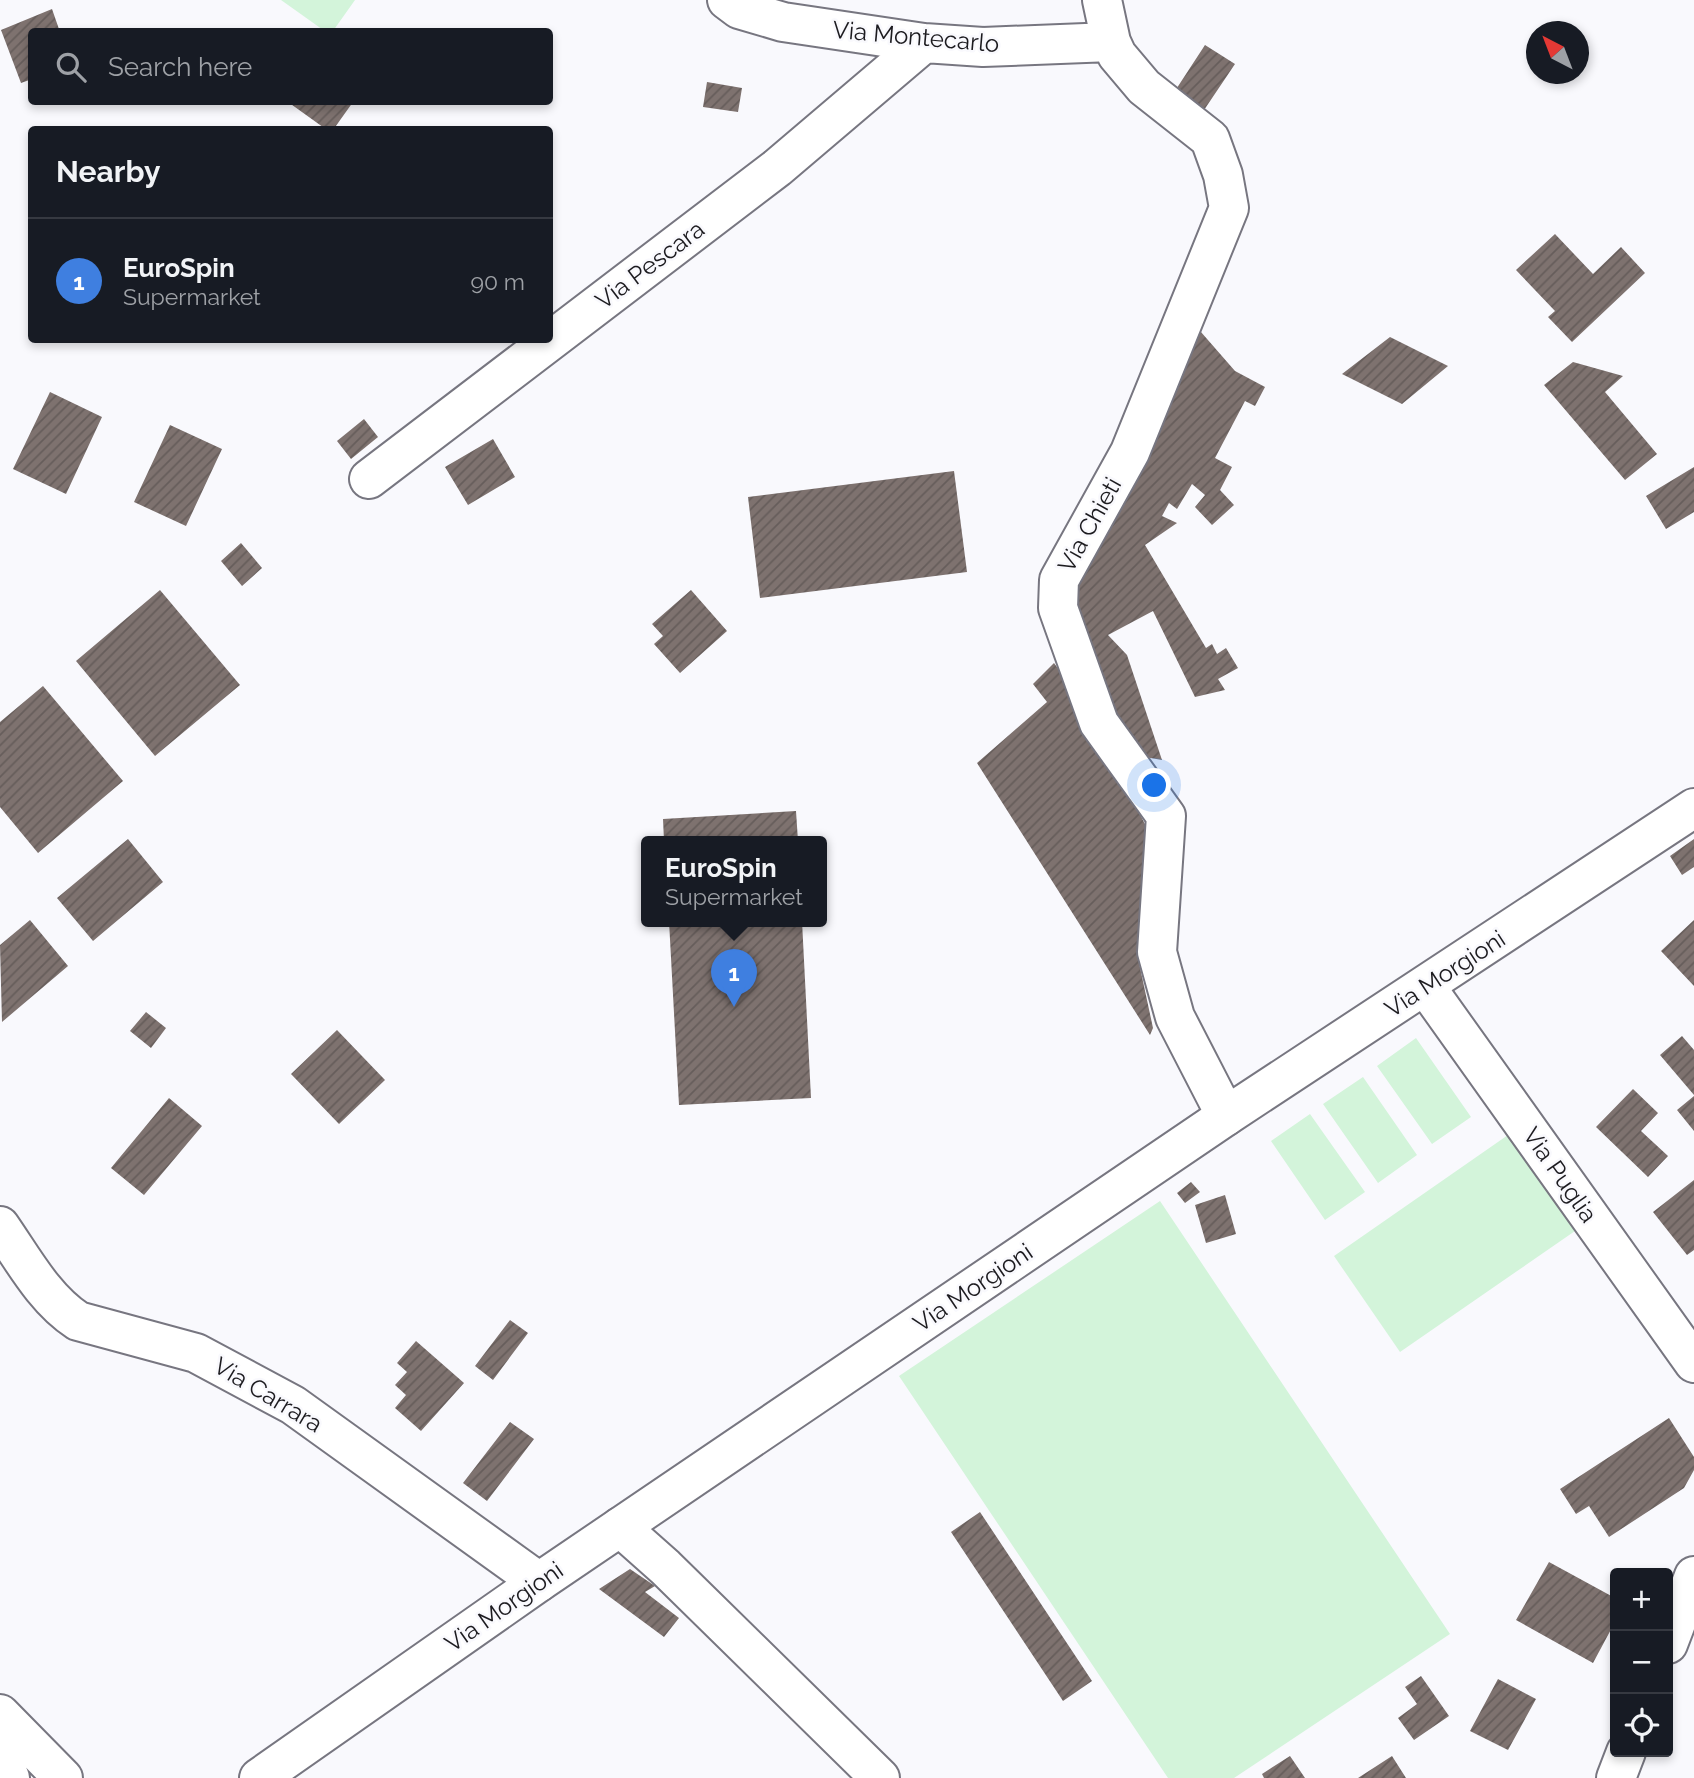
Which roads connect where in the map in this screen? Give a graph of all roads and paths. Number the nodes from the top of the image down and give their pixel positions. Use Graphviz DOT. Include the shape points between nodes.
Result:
graph roads {
  1 [pos="727,0"];
  2 [pos="1102,0"];
  3 [pos="1111,42"];
  4 [pos="924,43"];
  5 [pos="553,338"];
  6 [pos="547,343"];
  7 [pos="369,479"];
  8 [pos="1694,808"];
  9 [pos="1426,987"];
  10 [pos="1226,1116"];
  11 [pos="0,1226"];
  12 [pos="1681,1318"];
  13 [pos="1694,1363"];
  14 [pos="620,1527"];
  15 [pos="1694,1576"];
  16 [pos="539,1582"];
  17 [pos="1673,1631"];
  18 [pos="0,1714"];
  19 [pos="0,1757"];
  20 [pos="1624,1757"];
  21 [pos="10,1778"];
  22 [pos="63,1778"];
  23 [pos="259,1778"];
  24 [pos="880,1778"];
  25 [pos="1616,1778"];
  1 -- 4 [label="street, Via Montecarlo" via="739,9 783,22"];
  2 -- 3 [label="street, Via Chieti"];
  3 -- 4 [label="street, Via Montecarlo" via="983,47"];
  3 -- 10 [label="street, Via Chieti" via="1144,87 1210,139 1229,208 1130,452 1059,580 1058,607 1099,723 1166,816 1157,952 1175,1017"];
  4 -- 5 [label="street, Via Pescara" via="777,167"];
  6 -- 7 [label="street, Via Pescara"];
  8 -- 9 [label="street, Via Morgioni"];
  9 -- 10 [label="street, Via Morgioni"];
  9 -- 12 [label="street, Via Puglia"];
  10 -- 14 [label="street, Via Morgioni"];
  11 -- 16 [label="street, Via Carrara" via="65,1313 78,1321 196,1353 293,1405"];
  12 -- 13 [label="street, Via Puglia"];
  14 -- 16 [label="street, Via Morgioni"];
  14 -- 24 [label="street"];
  15 -- 17 [label="street"];
  16 -- 23 [label="street, Via Morgioni"];
  18 -- 22 [label="street"];
  19 -- 21 [label="street"];
  20 -- 25 [label="street"];
}
